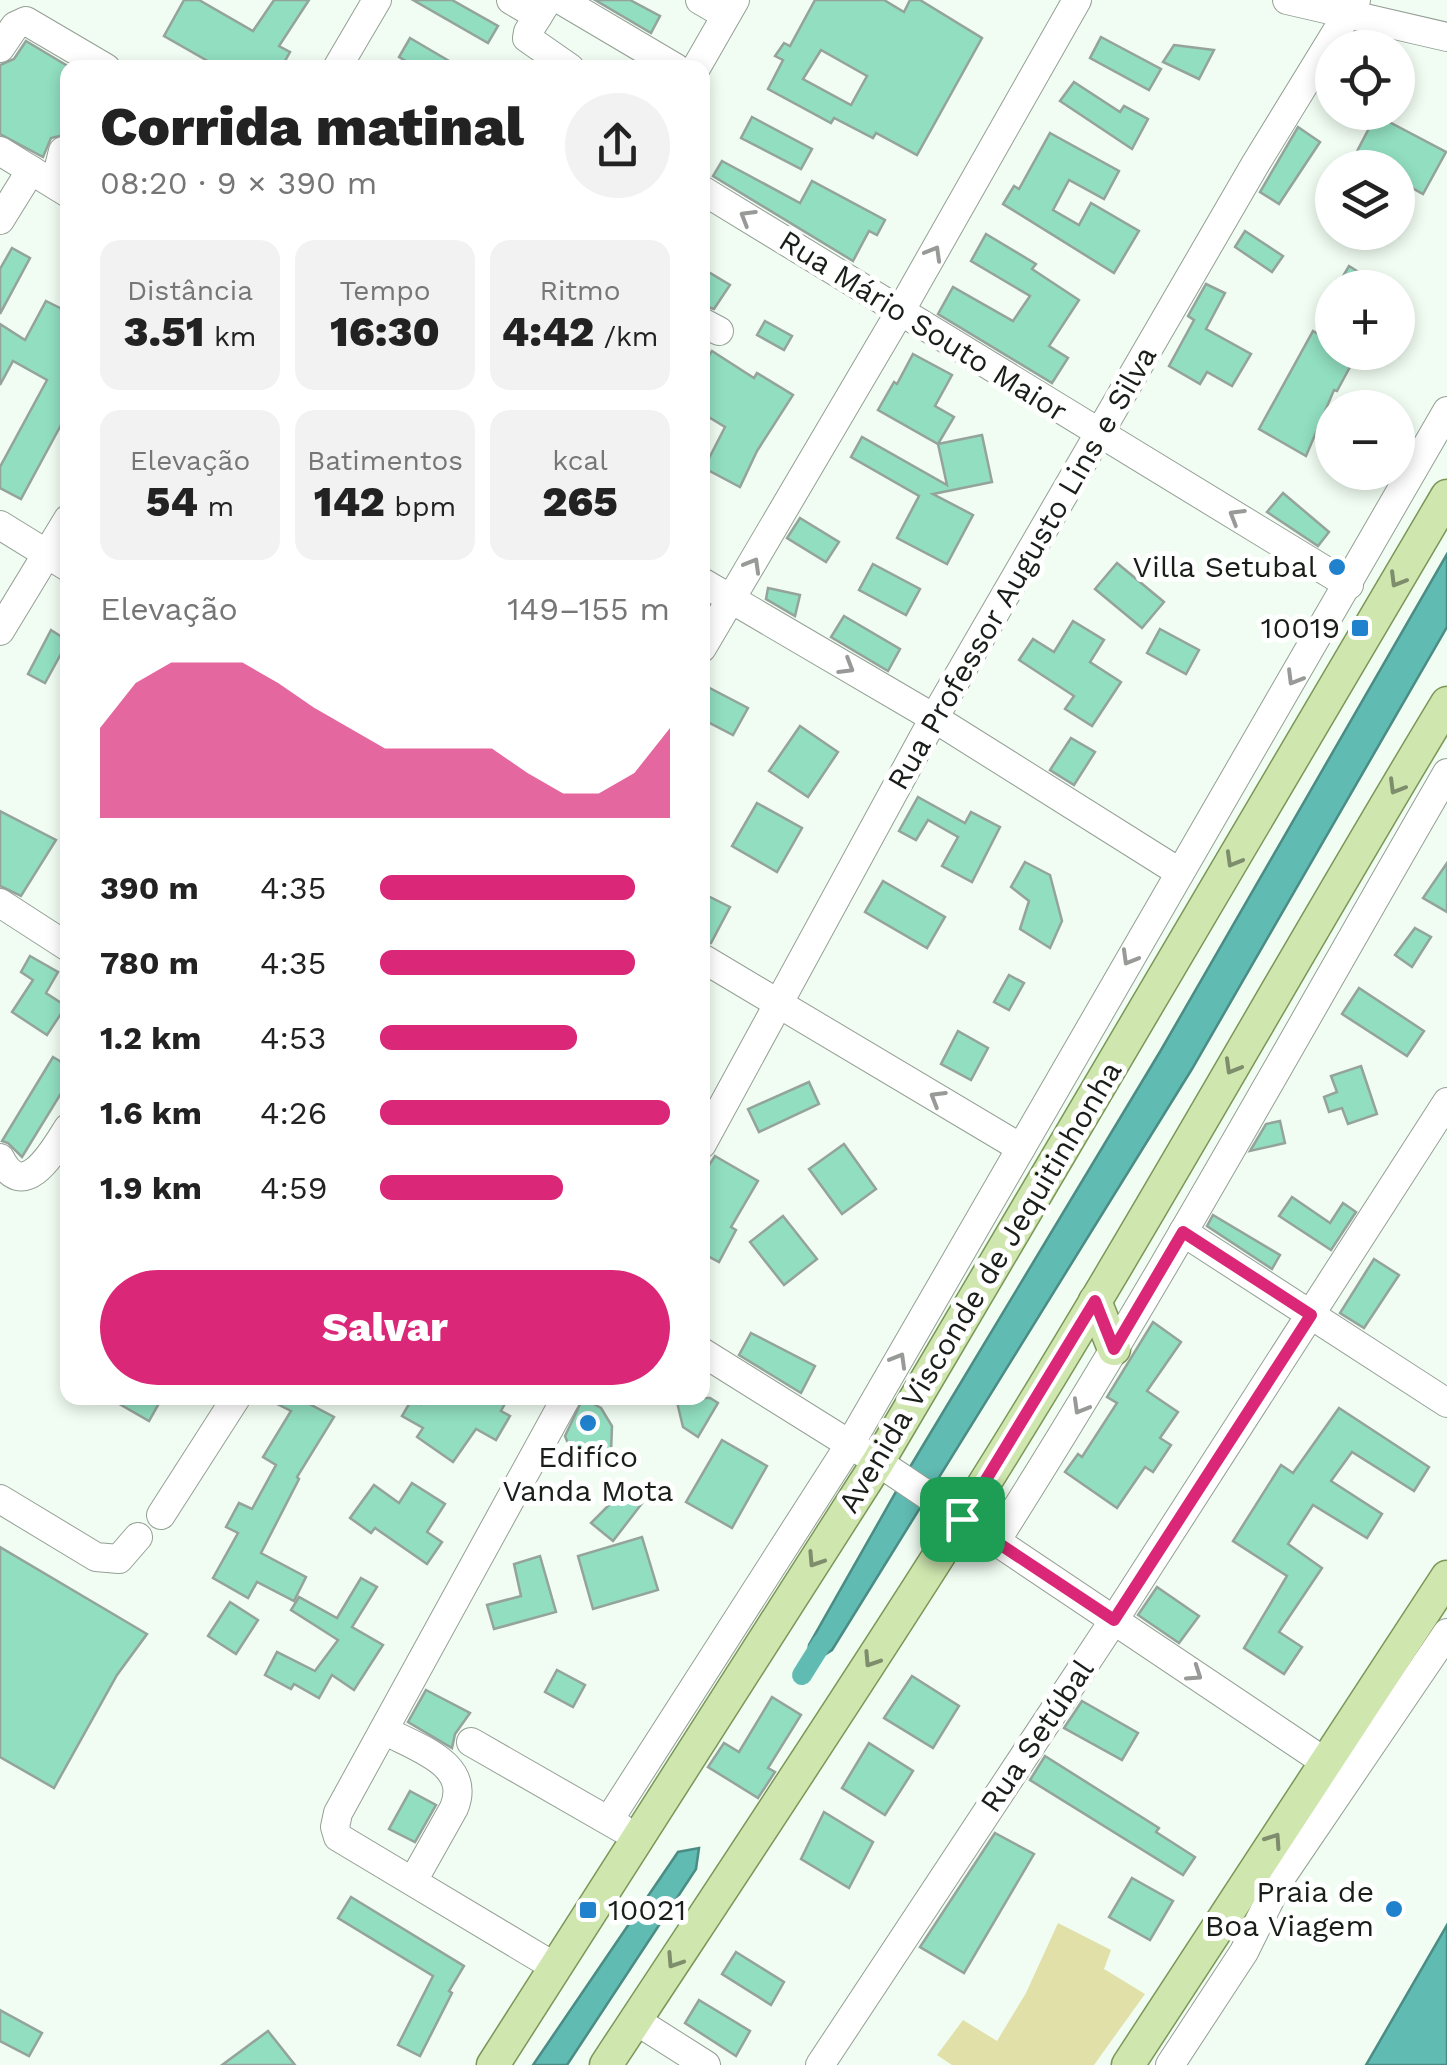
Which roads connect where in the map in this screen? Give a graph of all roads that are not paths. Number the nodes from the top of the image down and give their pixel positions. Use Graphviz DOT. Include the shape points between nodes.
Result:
graph roads {
  1 [pos="376,0"];
  2 [pos="511,0"];
  3 [pos="700,0"];
  4 [pos="1077,0"];
  5 [pos="1287,0"];
  6 [pos="549,5"];
  7 [pos="730,7"];
  8 [pos="1352,7"];
  9 [pos="1447,37"];
  10 [pos="0,48"];
  11 [pos="92,60"];
  12 [pos="342,60"];
  13 [pos="559,60"];
  14 [pos="660,60"];
  15 [pos="700,60"];
  16 [pos="0,150"];
  17 [pos="58,168"];
  18 [pos="710,195"];
  19 [pos="0,220"];
  20 [pos="902,310"];
  21 [pos="1447,412"];
  22 [pos="1097,434"];
  23 [pos="1447,496"];
  24 [pos="0,525"];
  25 [pos="57,560"];
  26 [pos="1349,584"];
  27 [pos="710,587"];
  28 [pos="732,600"];
  29 [pos="0,631"];
  30 [pos="710,635"];
  31 [pos="1447,703"];
  32 [pos="934,718"];
  33 [pos="1447,773"];
  34 [pos="1179,872"];
  35 [pos="0,904"];
  36 [pos="60,941"];
  37 [pos="710,963"];
  38 [pos="777,1003"];
  39 [pos="1447,1102"];
  40 [pos="710,1129"];
  41 [pos="60,1141"];
  42 [pos="1021,1148"];
  43 [pos="2,1167"];
  44 [pos="1183,1232"];
  45 [pos="1095,1301"];
  46 [pos="1311,1315"];
  47 [pos="1114,1349"];
  48 [pos="710,1357"];
  49 [pos="1447,1403"];
  50 [pos="232,1405"];
  51 [pos="562,1405"];
  52 [pos="850,1444"];
  53 [pos="888,1469"];
  54 [pos="0,1499"];
  55 [pos="956,1515"];
  56 [pos="161,1516"];
  57 [pos="138,1537"];
  58 [pos="996,1541"];
  59 [pos="1447,1577"];
  60 [pos="1114,1620"];
  61 [pos="1447,1633"];
  62 [pos="384,1730"];
  63 [pos="471,1742"];
  64 [pos="1325,1762"];
  65 [pos="622,1829"];
  66 [pos="414,1881"];
  67 [pos="555,1967"];
  68 [pos="635,2020"];
  69 [pos="493,2065"];
  70 [pos="606,2065"];
  71 [pos="706,2065"];
  72 [pos="820,2065"];
  73 [pos="1128,2065"];
  74 [pos="1170,2065"];
  1 -- 12 [label="street"];
  2 -- 6 [label="street"];
  3 -- 7 [label="street"];
  20 -- 4 [label="street, one-way"];
  5 -- 8 [label="street"];
  6 -- 13 [label="street" via="528,38"];
  6 -- 14 [label="street"];
  7 -- 15 [label="street"];
  8 -- 9 [label="street"];
  8 -- 22 [label="street, Rua Professor Augusto Lins e Silva"];
  10 -- 11 [label="street" via="26,21"];
  16 -- 17 [label="street"];
  17 -- 19 [label="street"];
  20 -- 18 [label="street, Rua Mário Souto Maior, one-way"];
  20 -- 22 [label="street, Rua Mário Souto Maior"];
  28 -- 20 [label="street, one-way"];
  21 -- 26 [label="street, Avenida Visconde de Jequitinhonha"];
  26 -- 22 [label="street, Rua Mário Souto Maior, one-way"];
  22 -- 32 [label="street, Rua Professor Augusto Lins e Silva"];
  23 -- 53 [label="main road, Avenida Visconde de Jequitinhonha, one-way"];
  24 -- 25 [label="street"];
  25 -- 29 [label="street"];
  26 -- 34 [label="street, Avenida Visconde de Jequitinhonha, one-way"];
  27 -- 28 [label="street"];
  28 -- 30 [label="street"];
  28 -- 32 [label="street, one-way"];
  31 -- 45 [label="main road, one-way"];
  32 -- 34 [label="street"];
  32 -- 38 [label="street, Rua Professor Augusto Lins e Silva"];
  33 -- 44 [label="street"];
  34 -- 42 [label="street, Avenida Visconde de Jequitinhonha, one-way"];
  35 -- 36 [label="street"];
  37 -- 38 [label="street"];
  38 -- 40 [label="street, Rua Professor Augusto Lins e Silva"];
  42 -- 38 [label="street, one-way"];
  39 -- 46 [label="street, Rua Setúbal"];
  41 -- 43 [label="street" via="35,1172 22,1176"];
  52 -- 42 [label="street, Avenida Visconde de Jequitinhonha, one-way"];
  44 -- 46 [label="street"];
  44 -- 47 [label="street"];
  45 -- 47 [label="main road"];
  45 -- 55 [label="main road"];
  46 -- 49 [label="street"];
  46 -- 60 [label="street, Rua Setúbal"];
  47 -- 58 [label="street, one-way"];
  48 -- 52 [label="street"];
  50 -- 56 [label="street"];
  51 -- 62 [label="street"];
  52 -- 53 [label="street"];
  52 -- 65 [label="street, Avenida Visconde de Jequitinhonha"];
  53 -- 55 [label="street"];
  53 -- 65 [label="main road, Avenida Visconde de Jequitinhonha, one-way"];
  54 -- 57 [label="street" via="96,1556 119,1560"];
  55 -- 58 [label="street"];
  55 -- 68 [label="main road, one-way"];
  58 -- 60 [label="street"];
  59 -- 64 [label="main road"];
  60 -- 64 [label="street, one-way"];
  60 -- 72 [label="street, Rua Setúbal"];
  61 -- 74 [label="street" via="1280,1879 1244,1952"];
  62 -- 66 [label="street" via="448,1766 458,1780 454,1808"];
  62 -- 66 [label="street" via="335,1827 338,1837"];
  63 -- 65 [label="street"];
  73 -- 64 [label="main road, one-way"];
  65 -- 67 [label="main road, Avenida Visconde de Jequitinhonha"];
  66 -- 67 [label="street"];
  67 -- 69 [label="main road, Avenida Visconde de Jequitinhonha"];
  68 -- 70 [label="main road"];
  68 -- 71 [label="street"];
}
